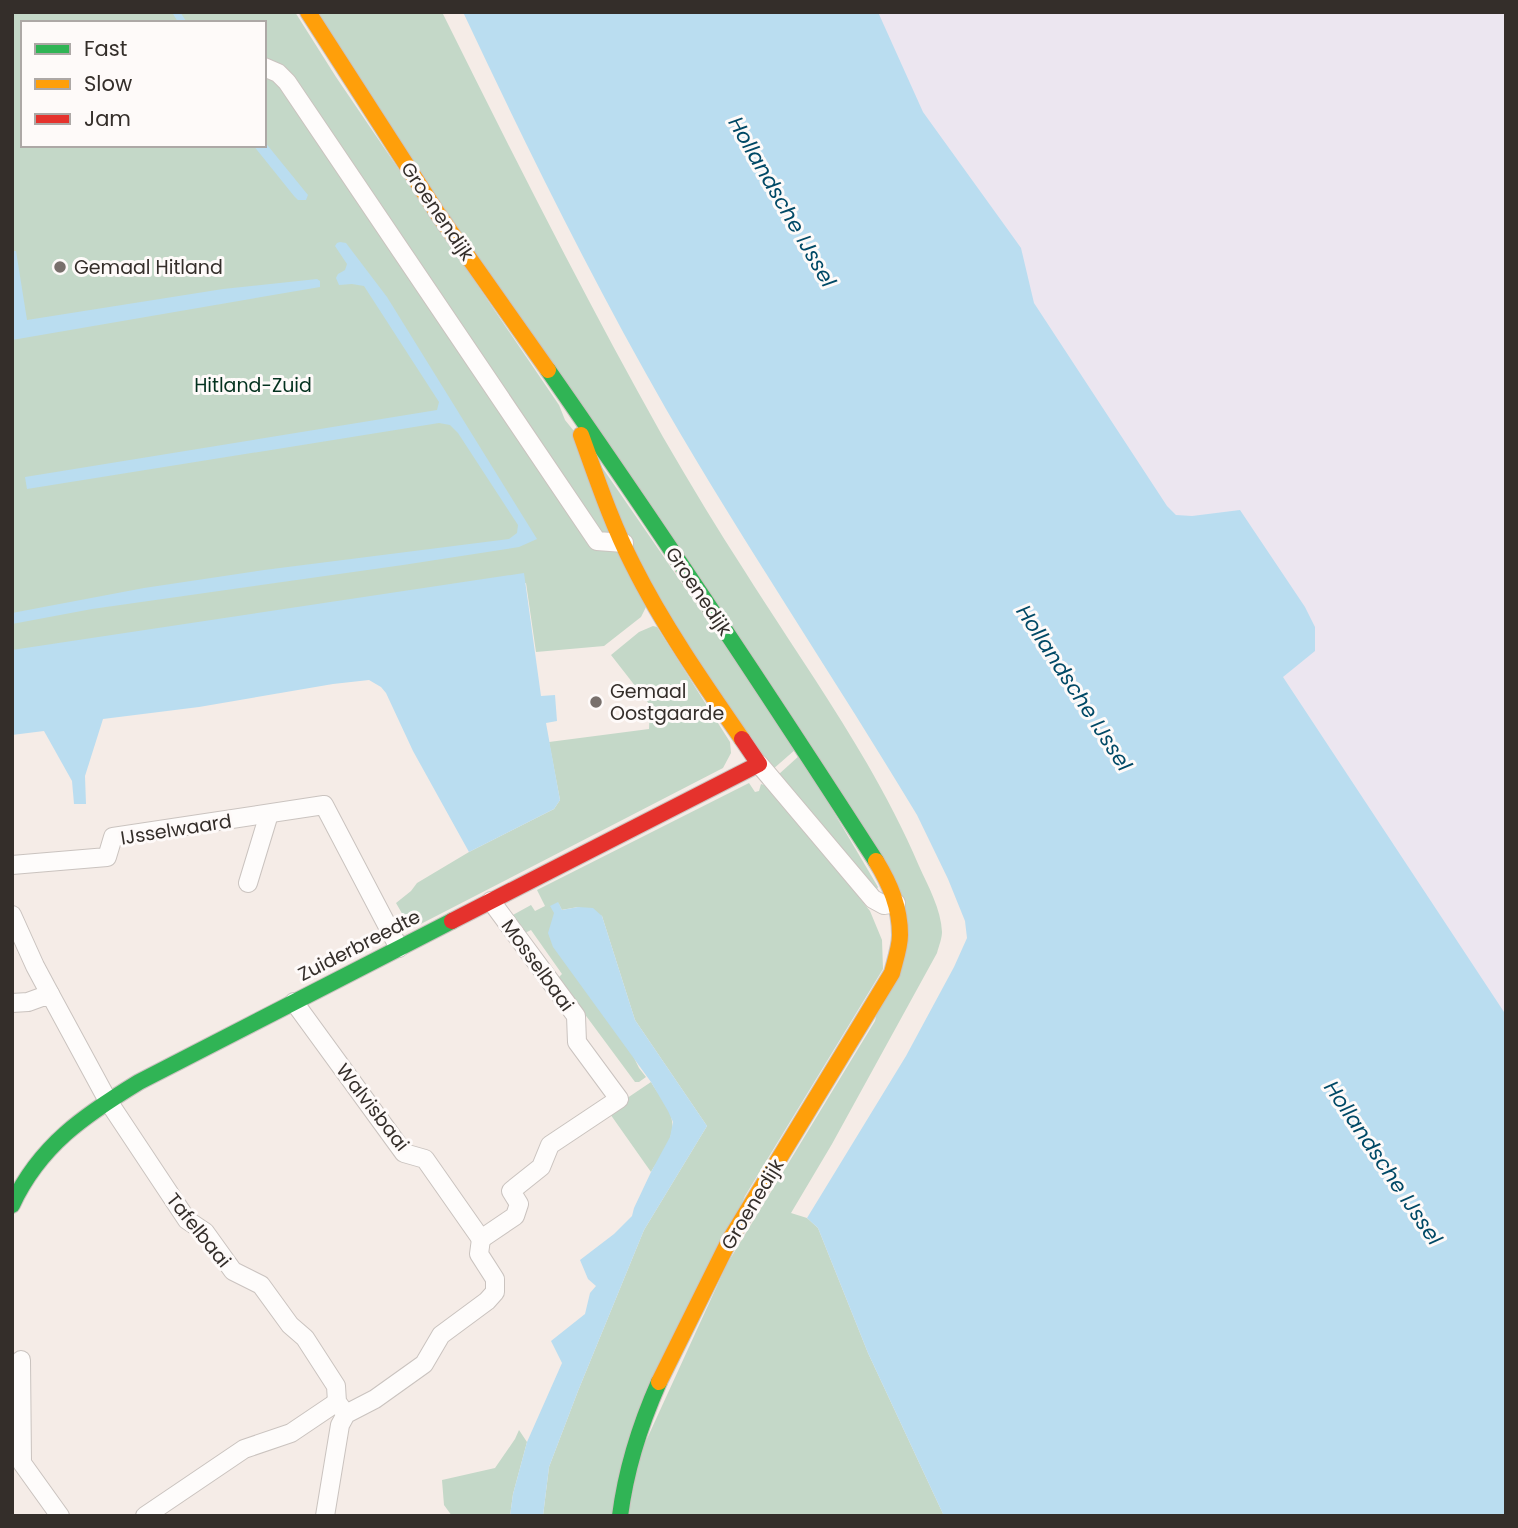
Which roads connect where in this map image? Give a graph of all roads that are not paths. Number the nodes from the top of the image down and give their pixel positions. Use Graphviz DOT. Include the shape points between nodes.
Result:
graph roads {
  1 [pos="308,12"];
  2 [pos="266,68"];
  3 [pos="573,407"];
  4 [pos="624,543"];
  5 [pos="759,764"];
  6 [pos="269,814"];
  7 [pos="12,865"];
  8 [pos="248,883"];
  9 [pos="491,901"];
  10 [pos="896,903"];
  11 [pos="12,915"];
  12 [pos="399,948"];
  13 [pos="50,994"];
  14 [pos="294,1002"];
  15 [pos="12,1003"];
  16 [pos="108,1101"];
  17 [pos="12,1205"];
  18 [pos="481,1239"];
  19 [pos="21,1360"];
  20 [pos="342,1408"];
  21 [pos="60,1516"];
  22 [pos="145,1516"];
  23 [pos="325,1516"];
  24 [pos="620,1516"];
  1 -- 3 [label="street, Groenendijk" via="438,214"];
  2 -- 4 [label="street" via="287,82 597,541"];
  3 -- 4 [label="street"];
  3 -- 10 [label="street, Groenedijk" via="775,704 888,881"];
  4 -- 5 [label="street" via="651,599"];
  5 -- 9 [label="street, Zuiderbreedte"];
  5 -- 10 [label="street" via="873,899 884,905"];
  6 -- 7 [label="street, IJsselwaard" via="113,838 107,857"];
  6 -- 8 [label="street"];
  6 -- 12 [label="street, IJsselwaard" via="324,805"];
  9 -- 12 [label="street, Zuiderbreedte"];
  9 -- 18 [label="street, Mosselbaai" via="576,1016 577,1042 619,1100 550,1145 541,1167 511,1191 519,1204 515,1216"];
  10 -- 24 [label="street, Groenedijk" via="900,936 892,973 712,1273 657,1385 634,1446"];
  11 -- 13 [label="street, Tafelbaai"];
  12 -- 14 [label="street, Zuiderbreedte"];
  13 -- 15 [label="street"];
  13 -- 16 [label="street, Tafelbaai"];
  14 -- 16 [label="street, Zuiderbreedte"];
  14 -- 18 [label="street, Walvisbaai" via="404,1153 425,1159"];
  16 -- 17 [label="street, Zuiderbreedte" via="49,1149"];
  16 -- 20 [label="street, Tafelbaai" via="187,1220 205,1232 233,1271 261,1285 305,1338 337,1386"];
  18 -- 20 [label="street, Walvisbaai" via="479,1254 495,1279 495,1292 441,1335 424,1364 375,1399"];
  19 -- 21 [label="street" via="22,1463"];
  20 -- 22 [label="street" via="244,1449"];
  20 -- 23 [label="street"];
}
